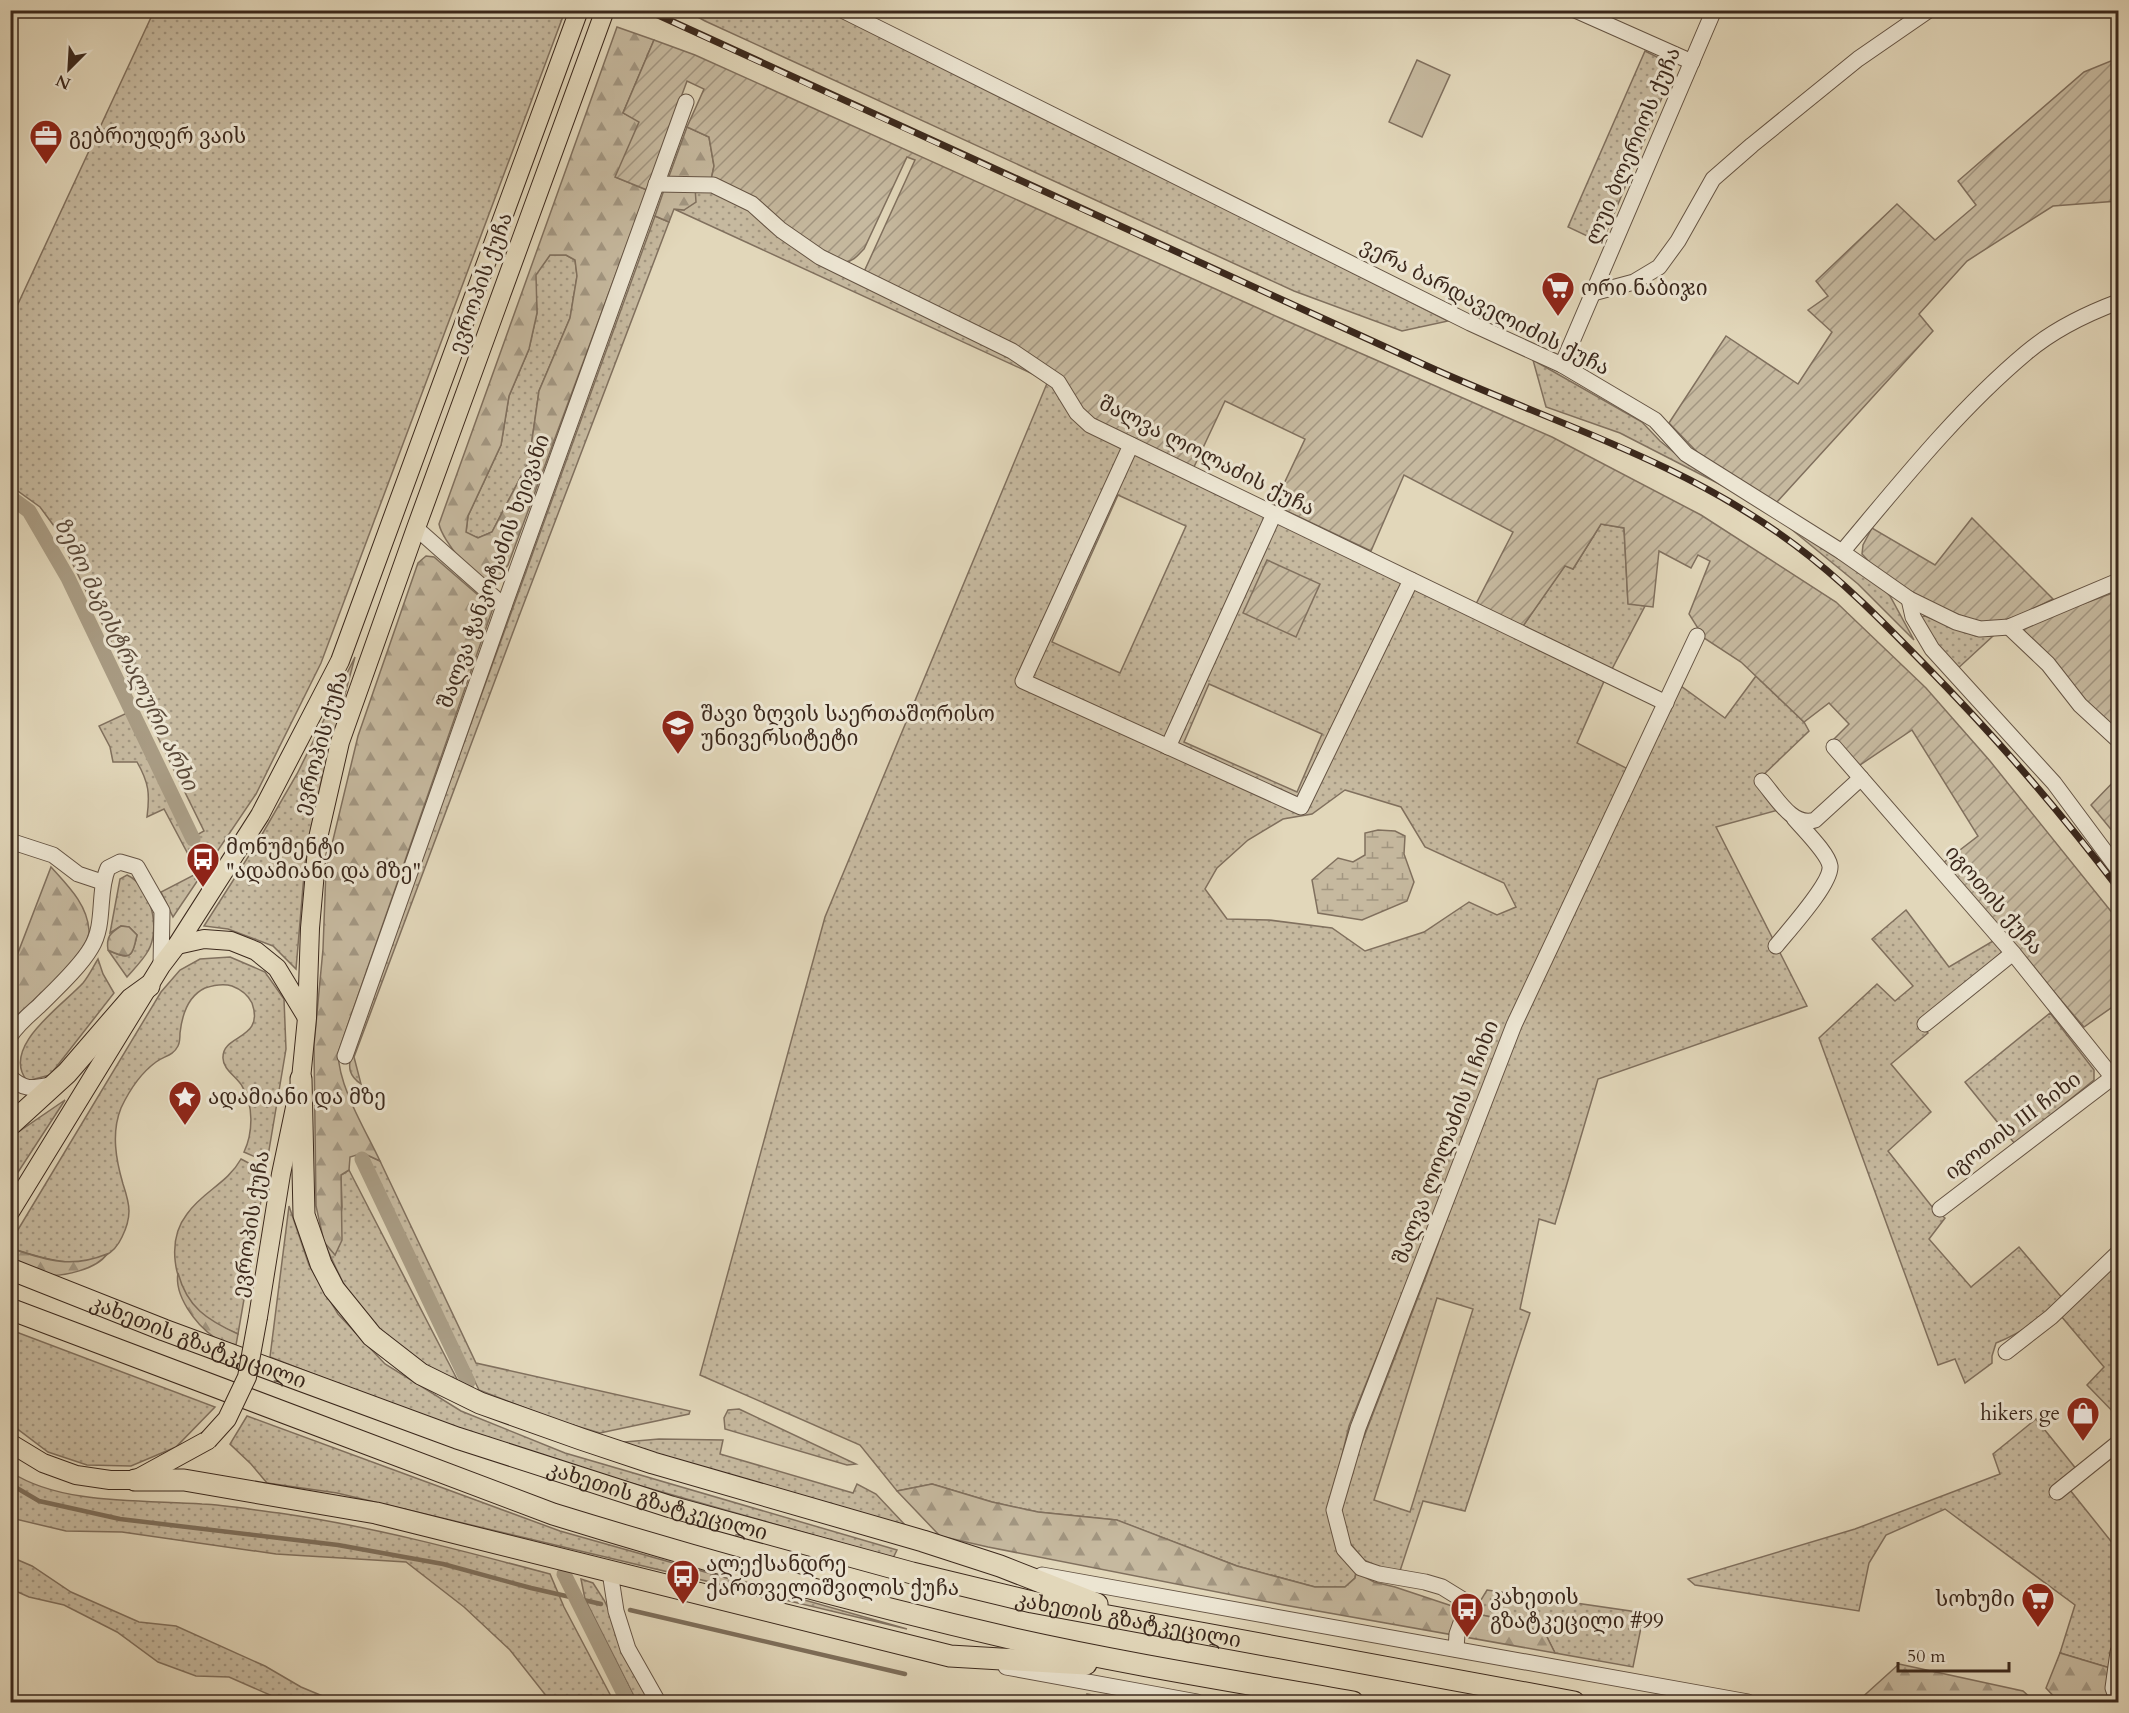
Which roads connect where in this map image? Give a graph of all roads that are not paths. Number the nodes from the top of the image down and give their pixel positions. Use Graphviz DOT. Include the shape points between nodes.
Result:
graph roads {
  1 [pos="579,10"];
  2 [pos="605,10"];
  3 [pos="843,10"];
  4 [pos="1575,10"];
  5 [pos="1714,10"];
  6 [pos="1929,10"];
  7 [pos="1692,62"];
  8 [pos="686,102"];
  9 [pos="656,184"];
  10 [pos="1593,293"];
  11 [pos="2118,302"];
  12 [pos="1562,365"];
  13 [pos="1131,445"];
  14 [pos="1274,514"];
  15 [pos="416,528"];
  16 [pos="1842,552"];
  17 [pos="1411,580"];
  18 [pos="2118,581"];
  19 [pos="1909,599"];
  20 [pos="504,606"];
  21 [pos="2009,627"];
  22 [pos="1697,636"];
  23 [pos="1666,703"];
  24 [pos="2118,740"];
  25 [pos="1168,747"];
  26 [pos="1834,747"];
  27 [pos="1861,778"];
  28 [pos="1762,782"];
  29 [pos="1794,818"];
  30 [pos="10,841"];
  31 [pos="2118,868"];
  32 [pos="102,882"];
  33 [pos="177,945"];
  34 [pos="1776,946"];
  35 [pos="2013,953"];
  36 [pos="161,966"];
  37 [pos="149,986"];
  38 [pos="307,1018"];
  39 [pos="1925,1024"];
  40 [pos="10,1036"];
  41 [pos="345,1056"];
  42 [pos="10,1077"];
  43 [pos="301,1079"];
  44 [pos="2116,1080"];
  45 [pos="54,1084"];
  46 [pos="10,1125"];
  47 [pos="1940,1209"];
  48 [pos="10,1212"];
  49 [pos="2118,1253"];
  50 [pos="10,1269"];
  51 [pos="10,1310"];
  52 [pos="2006,1352"];
  53 [pos="10,1443"];
  54 [pos="2118,1443"];
  55 [pos="135,1480"];
  56 [pos="2057,1492"];
  57 [pos="1000,1566"];
  58 [pos="610,1572"];
  59 [pos="912,1573"];
  60 [pos="1151,1625"];
  61 [pos="1456,1649"];
  62 [pos="2118,1652"];
  63 [pos="951,1656"];
  64 [pos="1169,1669"];
  65 [pos="658,1702"];
  66 [pos="1197,1702"];
  67 [pos="1353,1702"];
  68 [pos="1574,1702"];
  69 [pos="1748,1702"];
  70 [pos="2118,1702"];
  1 -- 33 [label="main road, ევროპის ქუჩა" via="340,661 260,815"];
  2 -- 15 [label="main road, ევროპის ქუჩა"];
  3 -- 12 [label="street, ვერა ბარდაველიძის ქუჩა" via="1470,323"];
  4 -- 7 [label="street"];
  5 -- 7 [label="street, ლუი ბლერიოს ქუჩა"];
  6 -- 10 [label="street" via="1858,59 1713,179 1659,267 1634,282"];
  7 -- 10 [label="street, ლუი ბლერიოს ქუჩა"];
  8 -- 9 [label="street, შალვა ჭანკოტაძის ხეივანი"];
  9 -- 13 [label="street, შალვა ლოლაძის ქუჩა" via="713,185 752,204 820,257 1012,351 1058,382 1077,413 1090,425"];
  9 -- 20 [label="street, შალვა ჭანკოტაძის ხეივანი"];
  10 -- 12 [label="street, ლუი ბლერიოს ქუჩა"];
  11 -- 16 [label="street" via="2087,314 2027,352 1940,435"];
  12 -- 16 [label="street, ვერა ბარდაველიძის ქუჩა" via="1655,420 1686,454"];
  13 -- 14 [label="street, შალვა ლოლაძის ქუჩა"];
  13 -- 25 [label="street" via="1023,681"];
  14 -- 17 [label="street, შალვა ლოლაძის ქუჩა"];
  14 -- 25 [label="street"];
  15 -- 20 [label="street"];
  15 -- 38 [label="main road, ევროპის ქუჩა" via="340,742 318,838"];
  16 -- 19 [label="street, ვერა ბარდაველიძის ქუჩა"];
  17 -- 23 [label="street, შალვა ლოლაძის ქუჩა"];
  17 -- 25 [label="street" via="1302,807"];
  18 -- 21 [label="street, ვერა ბარდაველიძის ქუჩა"];
  19 -- 21 [label="street, ვერა ბარდაველიძის ქუჩა" via="1980,629"];
  19 -- 31 [label="street" via="1913,617 1932,649 2054,783"];
  20 -- 41 [label="street, შალვა ჭანკოტაძის ხეივანი"];
  21 -- 24 [label="street" via="2048,664 2080,705"];
  22 -- 23 [label="street, შალვა ლოლაძის II ჩიხი"];
  23 -- 61 [label="street, შალვა ლოლაძის II ჩიხი" via="1514,1025 1358,1428 1334,1510 1344,1549 1361,1568 1442,1587 1468,1603"];
  26 -- 27 [label="street, იგოთის ქუჩა"];
  27 -- 29 [label="street" via="1815,820 1807,823"];
  27 -- 35 [label="street, იგოთის ქუჩა"];
  28 -- 29 [label="street"];
  29 -- 34 [label="street" via="1827,858 1830,868 1826,883"];
  30 -- 32 [label="street" via="53,855 78,874"];
  32 -- 36 [label="street" via="108,868 120,862 137,867 162,911"];
  32 -- 40 [label="street" via="101,918 92,947"];
  33 -- 36 [label="main road, ევროპის ქუჩა"];
  33 -- 38 [label="main road" via="204,939 231,941 256,951 277,968"];
  35 -- 39 [label="street"];
  35 -- 44 [label="street, იგოთის ქუჩა"];
  36 -- 37 [label="main road, ევროპის ქუჩა"];
  37 -- 45 [label="highway" via="131,999"];
  37 -- 48 [label="main road, ევროპის ქუჩა"];
  38 -- 43 [label="main road, ევროპის ქუჩა"];
  42 -- 45 [label="street" via="29,1089"];
  43 -- 55 [label="main road, ევროპის ქუჩა, bridge" via="247,1377 227,1419 207,1440"];
  43 -- 57 [label="highway" via="304,1215 321,1264 334,1289 372,1336 422,1374 480,1403 643,1459"];
  44 -- 47 [label="street, იგოთის III ჩიხი"];
  45 -- 46 [label="highway"];
  49 -- 52 [label="street" via="2051,1317"];
  50 -- 59 [label="highway, კახეთის გზატკეცილი" via="457,1438 671,1507"];
  51 -- 64 [label="highway, კახეთის გზატკეცილი" via="564,1517 879,1606 1016,1639"];
  53 -- 55 [label="main road" via="43,1463 76,1474"];
  54 -- 56 [label="street"];
  55 -- 58 [label="highway" via="184,1480 376,1513"];
  57 -- 59 [label="highway"];
  57 -- 60 [label="highway"];
  57 -- 61 [label="street, კახეთის გზატკეცილი"];
  58 -- 63 [label="highway"];
  58 -- 65 [label="street" via="616,1611 628,1649"];
  59 -- 60 [label="highway, კახეთის გზატკეცილი"];
  60 -- 68 [label="highway, კახეთის გზატკეცილი"];
  61 -- 69 [label="street, კახეთის გზატკეცილი"];
  62 -- 70 [label="street" via="2113,1688"];
  63 -- 64 [label="highway"];
  63 -- 66 [label="street"];
  64 -- 67 [label="highway, კახეთის გზატკეცილი"];
}
